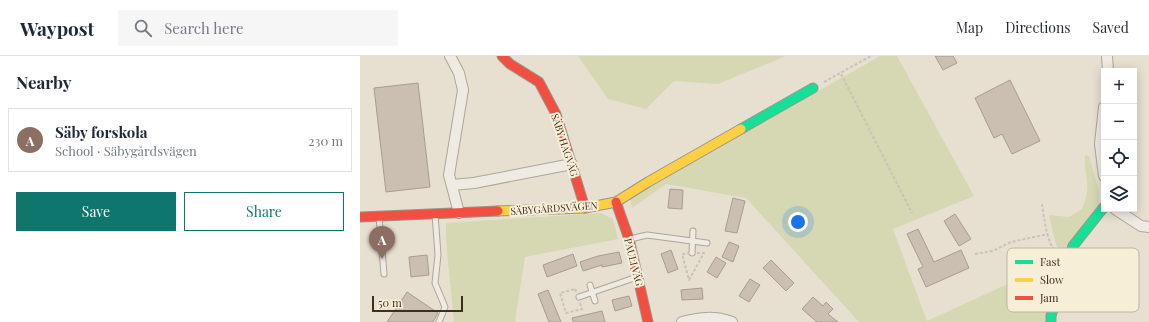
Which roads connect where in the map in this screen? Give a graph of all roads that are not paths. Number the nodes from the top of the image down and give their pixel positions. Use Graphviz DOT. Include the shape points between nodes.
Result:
graph roads {
  1 [pos="450,56"];
  2 [pos="502,56"];
  3 [pos="1107,56"];
  4 [pos="1108,68"];
  5 [pos="813,88"];
  6 [pos="1101,134"];
  7 [pos="1101,152"];
  8 [pos="572,164"];
  9 [pos="452,185"];
  10 [pos="616,202"];
  11 [pos="585,208"];
  12 [pos="1101,211"];
  13 [pos="1119,212"];
  14 [pos="459,213"];
  15 [pos="435,214"];
  16 [pos="379,217"];
  17 [pos="360,218"];
  18 [pos="1149,227"];
  19 [pos="694,231"];
  20 [pos="629,239"];
  21 [pos="693,241"];
  22 [pos="707,243"];
  23 [pos="1072,248"];
  24 [pos="692,253"];
  25 [pos="384,274"];
  26 [pos="638,276"];
  27 [pos="590,285"];
  28 [pos="592,293"];
  29 [pos="578,297"];
  30 [pos="595,301"];
  31 [pos="1051,312"];
  32 [pos="697,320"];
  33 [pos="439,322"];
  34 [pos="648,322"];
  35 [pos="682,322"];
  36 [pos="732,322"];
  37 [pos="1050,322"];
  1 -- 9 [label="street" via="459,73 463,90 449,175"];
  2 -- 8 [label="street, SÄBY HAGVÄG" via="539,82 556,114"];
  3 -- 4 [label="street"];
  5 -- 10 [label="street, SÄBYGÅRDSVÄGEN"];
  6 -- 7 [label="street"];
  8 -- 9 [label="street"];
  8 -- 11 [label="street, SÄBY HAGVÄG"];
  9 -- 14 [label="street"];
  10 -- 11 [label="street, SÄBYGÅRDSVÄGEN"];
  10 -- 20 [label="street, PAULI VÄG"];
  11 -- 14 [label="street, SÄBYGÅRDSVÄGEN"];
  12 -- 23 [label="street"];
  13 -- 18 [label="street" via="1141,226"];
  14 -- 15 [label="street, SÄBYGÅRDSVÄGEN"];
  15 -- 16 [label="street, SÄBYGÅRDSVÄGEN"];
  15 -- 33 [label="lane" via="438,255 435,283 445,307"];
  16 -- 17 [label="street, SÄBYGÅRDSVÄGEN"];
  16 -- 25 [label="lane"];
  19 -- 21 [label="lane"];
  20 -- 21 [label="lane" via="647,235"];
  20 -- 26 [label="street, PAULI VÄG"];
  21 -- 22 [label="lane"];
  21 -- 24 [label="lane"];
  26 -- 28 [label="lane"];
  26 -- 34 [label="street, PAULI VÄG"];
  27 -- 28 [label="lane"];
  28 -- 29 [label="lane"];
  28 -- 30 [label="lane"];
  31 -- 37 [label="street"];
  32 -- 35 [label="street"];
  32 -- 36 [label="street" via="710,318"];
}
